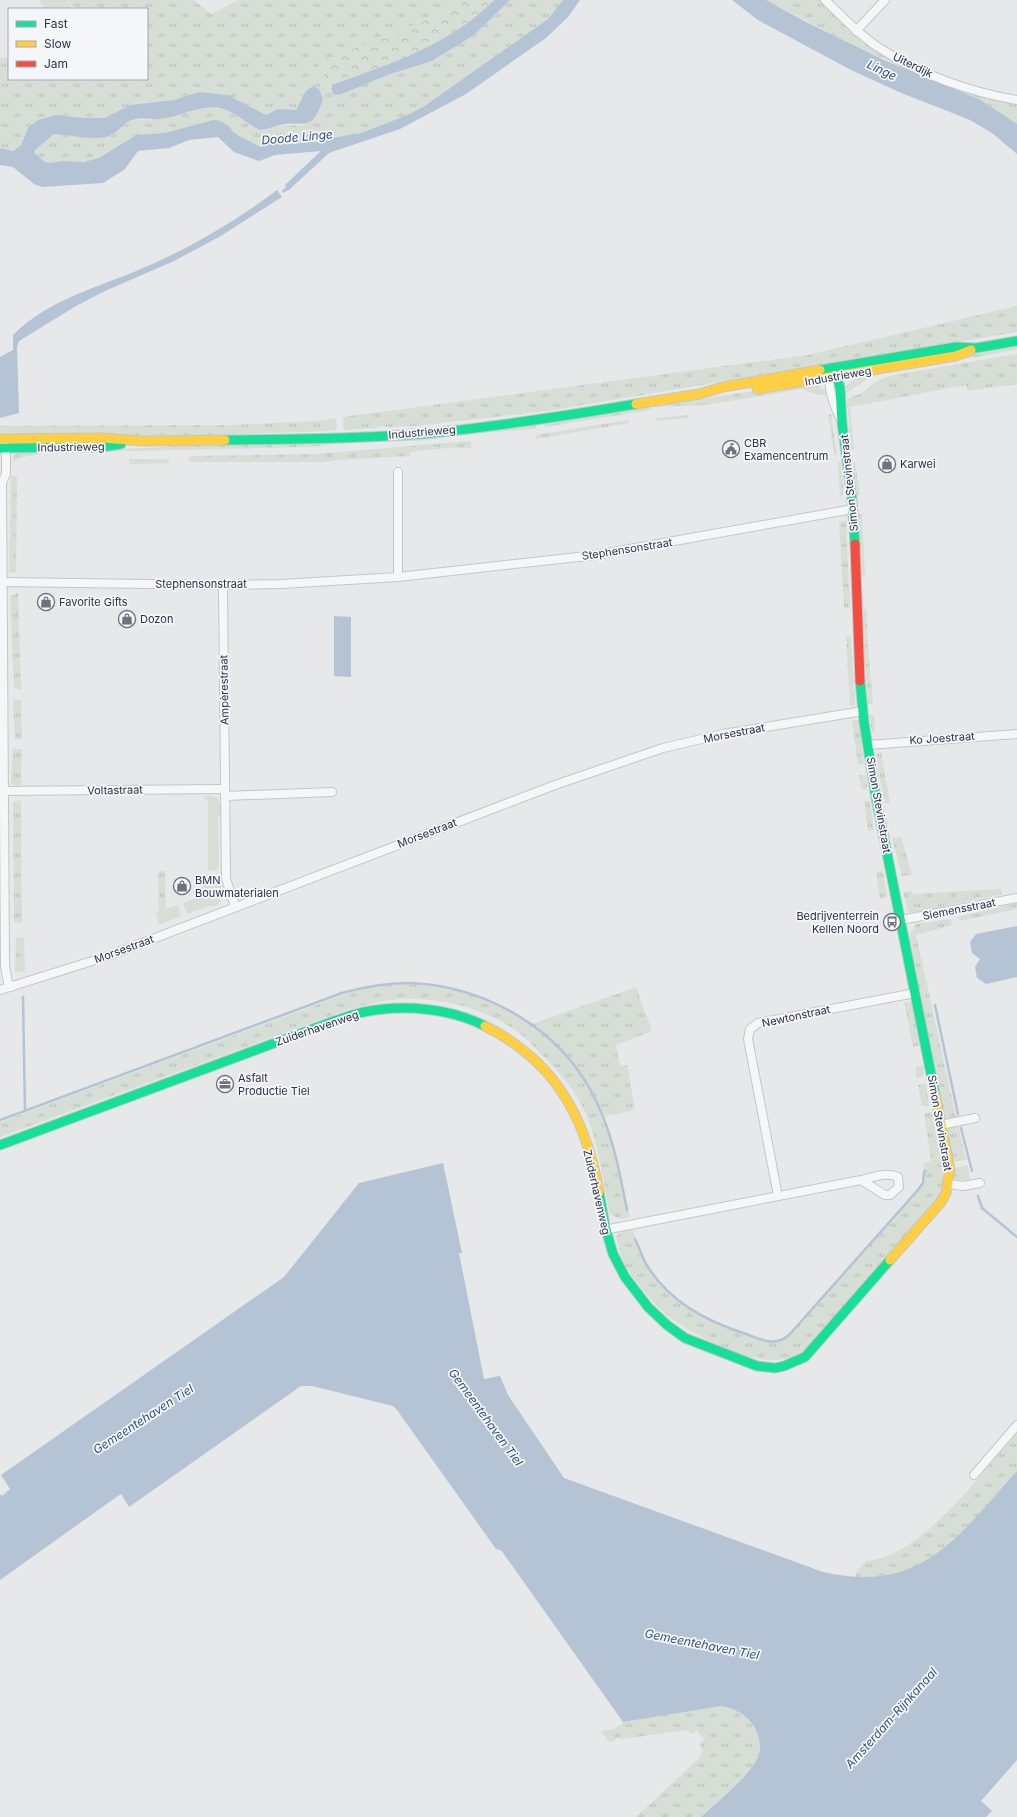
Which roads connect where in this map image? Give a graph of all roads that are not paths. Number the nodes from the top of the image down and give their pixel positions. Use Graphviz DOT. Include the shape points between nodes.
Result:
graph roads {
  1 [pos="825,0"];
  2 [pos="885,0"];
  3 [pos="856,31"];
  4 [pos="1017,100"];
  5 [pos="1017,341"];
  6 [pos="832,374"];
  7 [pos="2,443"];
  8 [pos="398,472"];
  9 [pos="1,481"];
  10 [pos="853,509"];
  11 [pos="398,577"];
  12 [pos="1,582"];
  13 [pos="222,585"];
  14 [pos="863,712"];
  15 [pos="1017,734"];
  16 [pos="868,744"];
  17 [pos="2,792"];
  18 [pos="225,792"];
  19 [pos="332,792"];
  20 [pos="1017,898"];
  21 [pos="235,906"];
  22 [pos="901,920"];
  23 [pos="11,987"];
  24 [pos="0,990"];
  25 [pos="915,993"];
  26 [pos="975,1118"];
  27 [pos="941,1125"];
  28 [pos="0,1145"];
  29 [pos="861,1180"];
  30 [pos="980,1183"];
  31 [pos="949,1184"];
  32 [pos="778,1196"];
  33 [pos="604,1230"];
  34 [pos="1017,1425"];
  35 [pos="974,1475"];
  1 -- 3 [label="street, Uiterdijk"];
  2 -- 3 [label="street"];
  3 -- 4 [label="street, Uiterdijk" via="896,58 956,85"];
  5 -- 6 [label="street, Industrieweg" via="976,348 956,347"];
  6 -- 7 [label="street, Industrieweg" via="723,386 699,394 559,417 440,432 332,439 142,441 102,447"];
  6 -- 10 [label="street, Simon Stevinstraat" via="842,398 842,422"];
  7 -- 9 [label="street" via="6,474"];
  8 -- 11 [label="street"];
  9 -- 12 [label="street"];
  10 -- 11 [label="street, Stephensonstraat" via="596,555"];
  10 -- 14 [label="street, Simon Stevinstraat"];
  11 -- 13 [label="street, Stephensonstraat"];
  12 -- 13 [label="street, Stephensonstraat"];
  12 -- 17 [label="street"];
  13 -- 18 [label="street, Ampèrestraat"];
  14 -- 16 [label="street, Simon Stevinstraat"];
  14 -- 21 [label="street, Morsestraat" via="724,734 663,748 555,784"];
  15 -- 16 [label="street, Ko Joestraat"];
  16 -- 22 [label="street, Simon Stevinstraat" via="876,798"];
  17 -- 18 [label="street, Voltastraat"];
  17 -- 23 [label="street" via="6,966 8,984"];
  18 -- 19 [label="street"];
  18 -- 21 [label="street, Ampèrestraat" via="226,879"];
  20 -- 22 [label="street, Siemensstraat"];
  21 -- 23 [label="street, Morsestraat" via="108,956"];
  22 -- 25 [label="street, Simon Stevinstraat"];
  23 -- 24 [label="street, Morsestraat"];
  25 -- 27 [label="street, Simon Stevinstraat"];
  25 -- 32 [label="street, Newtonstraat" via="758,1023 750,1029 748,1039"];
  26 -- 27 [label="street"];
  27 -- 31 [label="street, Simon Stevinstraat" via="950,1170"];
  28 -- 33 [label="street, Zuiderhavenweg" via="334,1021 364,1012 387,1009 439,1010 493,1028 523,1048 549,1074 565,1096 588,1148"];
  29 -- 32 [label="street"];
  30 -- 31 [label="street" via="963,1186"];
  31 -- 33 [label="street, Zuiderhavenweg" via="941,1202 805,1357 794,1364 778,1368 747,1363 685,1338 644,1303 619,1268"];
  32 -- 33 [label="street"];
  34 -- 35 [label="street"];
}
